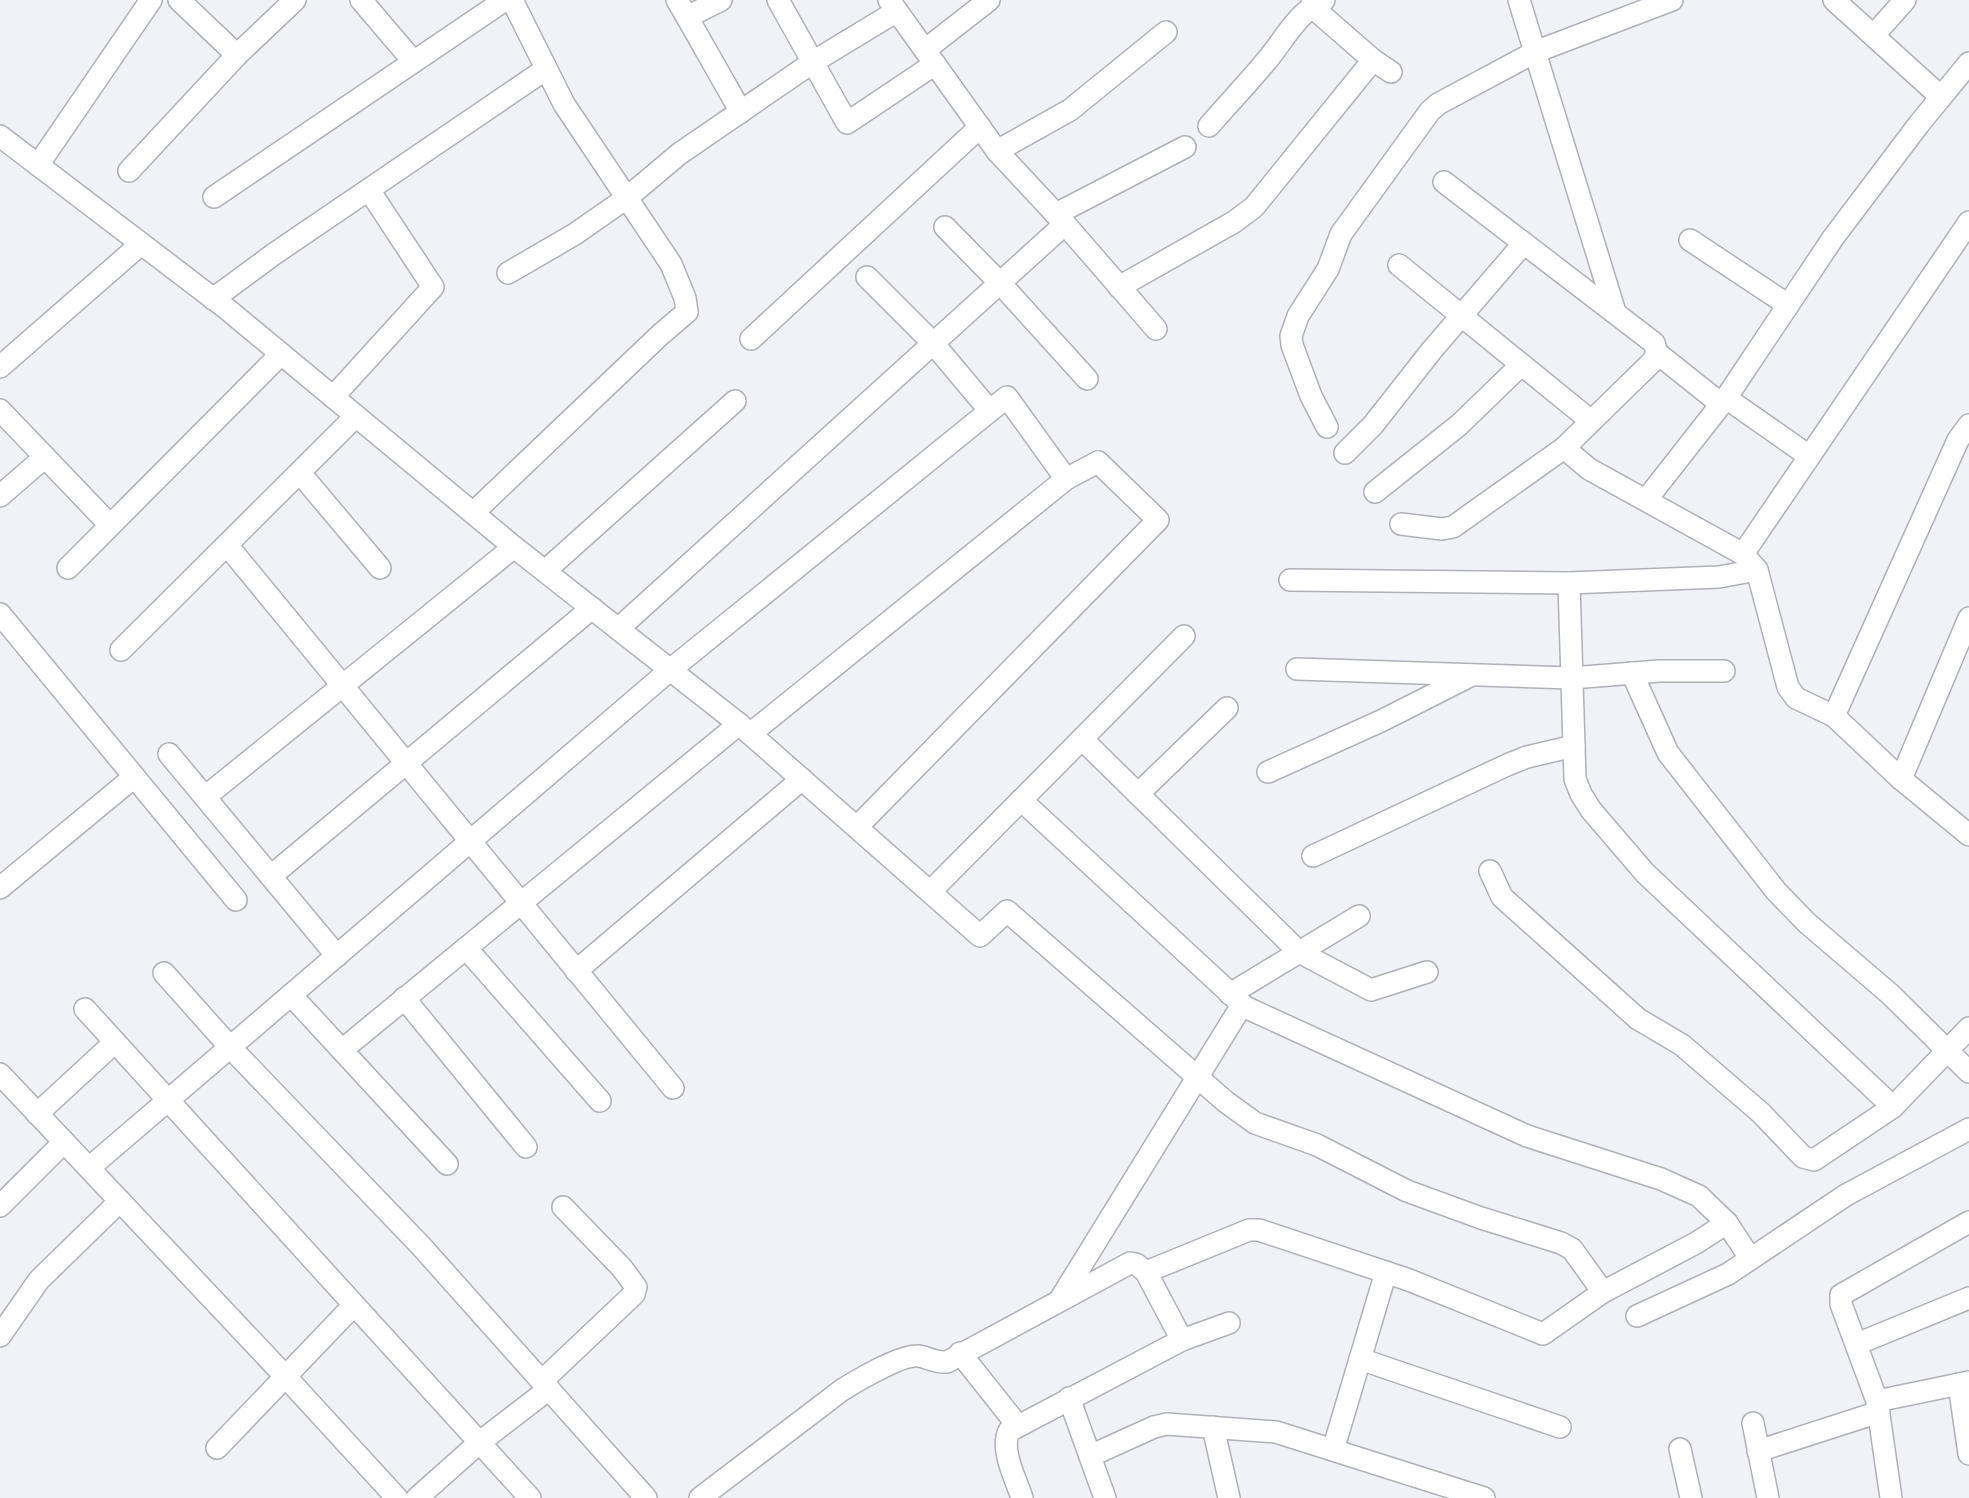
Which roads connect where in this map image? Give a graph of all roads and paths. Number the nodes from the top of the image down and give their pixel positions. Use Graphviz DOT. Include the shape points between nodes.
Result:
graph roads {
  1 [pos="151,0"];
  2 [pos="179,0"];
  3 [pos="295,0"];
  4 [pos="361,0"];
  5 [pos="721,0"];
  6 [pos="778,0"];
  7 [pos="989,0"];
  8 [pos="1519,0"];
  9 [pos="1672,0"];
  10 [pos="1834,0"];
  11 [pos="1905,0"];
  12 [pos="517,3"];
  13 [pos="1317,3"];
  14 [pos="893,6"];
  15 [pos="682,9"];
  16 [pos="1166,32"];
  17 [pos="1874,35"];
  18 [pos="1535,52"];
  19 [pos="237,55"];
  20 [pos="930,57"];
  21 [pos="1373,60"];
  22 [pos="413,61"];
  23 [pos="813,62"];
  24 [pos="1969,63"];
  25 [pos="546,69"];
  26 [pos="1391,72"];
  27 [pos="1941,97"];
  28 [pos="741,112"];
  29 [pos="1209,126"];
  30 [pos="980,127"];
  31 [pos="0,136"];
  32 [pos="1185,148"];
  33 [pos="997,151"];
  34 [pos="38,165"];
  35 [pos="128,171"];
  36 [pos="1444,182"];
  37 [pos="369,190"];
  38 [pos="214,197"];
  39 [pos="628,197"];
  40 [pos="1060,219"];
  41 [pos="1969,222"];
  42 [pos="945,227"];
  43 [pos="1690,240"];
  44 [pos="1524,243"];
  45 [pos="141,244"];
  46 [pos="1399,265"];
  47 [pos="508,273"];
  48 [pos="867,277"];
  49 [pos="1000,283"];
  50 [pos="1119,287"];
  51 [pos="214,299"];
  52 [pos="1788,305"];
  53 [pos="1615,312"];
  54 [pos="1460,317"];
  55 [pos="1156,329"];
  56 [pos="751,339"];
  57 [pos="933,343"];
  58 [pos="1657,353"];
  59 [pos="281,354"];
  60 [pos="1521,365"];
  61 [pos="0,367"];
  62 [pos="1087,379"];
  63 [pos="333,397"];
  64 [pos="735,401"];
  65 [pos="1723,401"];
  66 [pos="0,410"];
  67 [pos="990,411"];
  68 [pos="356,416"];
  69 [pos="1591,421"];
  70 [pos="1969,425"];
  71 [pos="1327,427"];
  72 [pos="1564,448"];
  73 [pos="1345,453"];
  74 [pos="1809,456"];
  75 [pos="45,457"];
  76 [pos="300,472"];
  77 [pos="1066,479"];
  78 [pos="1376,492"];
  79 [pos="0,496"];
  80 [pos="1646,500"];
  81 [pos="473,513"];
  82 [pos="1401,524"];
  83 [pos="110,526"];
  84 [pos="227,545"];
  85 [pos="514,547"];
  86 [pos="1742,554"];
  87 [pos="68,568"];
  88 [pos="380,568"];
  89 [pos="1757,570"];
  90 [pos="545,571"];
  91 [pos="1290,580"];
  92 [pos="1569,583"];
  93 [pos="4,608"];
  94 [pos="592,608"];
  95 [pos="1969,618"];
  96 [pos="618,629"];
  97 [pos="1184,636"];
  98 [pos="121,650"];
  99 [pos="1297,669"];
  100 [pos="670,670"];
  101 [pos="1724,671"];
  102 [pos="1632,673"];
  103 [pos="1474,674"];
  104 [pos="1572,678"];
  105 [pos="343,686"];
  106 [pos="1227,708"];
  107 [pos="1834,716"];
  108 [pos="744,729"];
  109 [pos="1082,739"];
  110 [pos="1574,746"];
  111 [pos="169,754"];
  112 [pos="407,763"];
  113 [pos="1268,772"];
  114 [pos="134,777"];
  115 [pos="802,779"];
  116 [pos="1901,779"];
  117 [pos="1138,794"];
  118 [pos="205,797"];
  119 [pos="1021,800"];
  120 [pos="856,827"];
  121 [pos="1967,827"];
  122 [pos="471,841"];
  123 [pos="1313,856"];
  124 [pos="1490,872"];
  125 [pos="271,876"];
  126 [pos="0,888"];
  127 [pos="931,891"];
  128 [pos="236,900"];
  129 [pos="520,903"];
  130 [pos="1359,916"];
  131 [pos="466,948"];
  132 [pos="1299,952"];
  133 [pos="337,956"];
  134 [pos="576,971"];
  135 [pos="1427,972"];
  136 [pos="164,973"];
  137 [pos="291,995"];
  138 [pos="404,999"];
  139 [pos="1236,999"];
  140 [pos="85,1009"];
  141 [pos="1969,1028"];
  142 [pos="115,1042"];
  143 [pos="230,1047"];
  144 [pos="342,1050"];
  145 [pos="1948,1051"];
  146 [pos="1969,1072"];
  147 [pos="1197,1076"];
  148 [pos="4,1087"];
  149 [pos="673,1088"];
  150 [pos="167,1101"];
  151 [pos="600,1101"];
  152 [pos="1894,1107"];
  153 [pos="37,1114"];
  154 [pos="1969,1129"];
  155 [pos="64,1142"];
  156 [pos="526,1147"];
  157 [pos="447,1164"];
  158 [pos="89,1168"];
  159 [pos="120,1201"];
  160 [pos="0,1206"];
  161 [pos="563,1207"];
  162 [pos="1969,1222"];
  163 [pos="1727,1223"];
  164 [pos="1750,1258"];
  165 [pos="1146,1272"];
  166 [pos="1386,1272"];
  167 [pos="1603,1292"];
  168 [pos="1969,1298"];
  169 [pos="1060,1300"];
  170 [pos="354,1305"];
  171 [pos="1637,1316"];
  172 [pos="1229,1323"];
  173 [pos="0,1336"];
  174 [pos="1182,1340"];
  175 [pos="1857,1344"];
  176 [pos="960,1353"];
  177 [pos="1360,1359"];
  178 [pos="285,1376"];
  179 [pos="1964,1383"];
  180 [pos="546,1385"];
  181 [pos="1069,1398"];
  182 [pos="1878,1407"];
  183 [pos="1753,1423"];
  184 [pos="1018,1426"];
  185 [pos="1213,1427"];
  186 [pos="1560,1427"];
  187 [pos="480,1442"];
  188 [pos="217,1448"];
  189 [pos="1680,1449"];
  190 [pos="1333,1450"];
  191 [pos="1758,1451"];
  192 [pos="1969,1454"];
  193 [pos="1090,1456"];
  194 [pos="397,1498"];
  195 [pos="417,1498"];
  196 [pos="530,1498"];
  197 [pos="646,1498"];
  198 [pos="700,1498"];
  199 [pos="1022,1498"];
  200 [pos="1105,1498"];
  201 [pos="1229,1498"];
  202 [pos="1484,1498"];
  203 [pos="1691,1498"];
  204 [pos="1768,1498"];
  205 [pos="1891,1498"];
  1 -- 34 [label="street"];
  2 -- 19 [label="street"];
  3 -- 19 [label="street"];
  4 -- 22 [label="street"];
  5 -- 15 [label="street"];
  6 -- 23 [label="street"];
  7 -- 20 [label="street"];
  8 -- 18 [label="street"];
  9 -- 18 [label="street"];
  10 -- 17 [label="street"];
  11 -- 17 [label="street"];
  12 -- 22 [label="street"];
  12 -- 25 [label="street"];
  13 -- 21 [label="street"];
  13 -- 29 [label="street" via="1300,16"];
  14 -- 20 [label="street"];
  14 -- 23 [label="street"];
  15 -- 28 [label="street"];
  16 -- 33 [label="street" via="1070,110"];
  17 -- 27 [label="street"];
  18 -- 53 [label="street"];
  18 -- 71 [label="street" via="1430,111 1341,234 1328,269 1298,316 1291,336"];
  19 -- 35 [label="street"];
  20 -- 23 [label="street" via="847,123"];
  20 -- 30 [label="street"];
  21 -- 26 [label="street"];
  21 -- 50 [label="street" via="1254,207"];
  22 -- 38 [label="street"];
  23 -- 28 [label="street"];
  24 -- 27 [label="street"];
  25 -- 37 [label="street"];
  25 -- 39 [label="street" via="564,104"];
  27 -- 52 [label="street"];
  28 -- 39 [label="street"];
  30 -- 33 [label="street"];
  30 -- 56 [label="street"];
  31 -- 34 [label="street"];
  32 -- 40 [label="street"];
  33 -- 40 [label="street"];
  34 -- 45 [label="street"];
  36 -- 44 [label="street"];
  37 -- 51 [label="street"];
  37 -- 63 [label="street" via="433,287"];
  39 -- 47 [label="street"];
  39 -- 81 [label="street" via="671,264 687,312"];
  40 -- 49 [label="street"];
  40 -- 50 [label="street"];
  41 -- 74 [label="street"];
  42 -- 49 [label="street"];
  43 -- 52 [label="street"];
  44 -- 53 [label="street"];
  44 -- 54 [label="street"];
  45 -- 51 [label="street"];
  45 -- 61 [label="street"];
  46 -- 54 [label="street"];
  48 -- 57 [label="street"];
  49 -- 57 [label="street"];
  49 -- 62 [label="street"];
  50 -- 55 [label="street"];
  51 -- 59 [label="street"];
  52 -- 65 [label="street"];
  53 -- 58 [label="street" via="1654,343"];
  54 -- 60 [label="street"];
  54 -- 73 [label="street"];
  57 -- 67 [label="street"];
  57 -- 96 [label="street"];
  58 -- 65 [label="street"];
  58 -- 69 [label="street"];
  59 -- 63 [label="street"];
  59 -- 83 [label="street"];
  60 -- 69 [label="street"];
  60 -- 78 [label="street" via="1459,425"];
  63 -- 68 [label="street"];
  64 -- 90 [label="street"];
  65 -- 74 [label="street"];
  65 -- 80 [label="street"];
  66 -- 75 [label="street"];
  67 -- 77 [label="street" via="1007,397"];
  67 -- 100 [label="street"];
  68 -- 76 [label="street"];
  68 -- 81 [label="street"];
  69 -- 72 [label="street"];
  70 -- 107 [label="street" via="1958,440"];
  72 -- 80 [label="street" via="1589,469"];
  72 -- 82 [label="street" via="1453,527"];
  74 -- 86 [label="street"];
  75 -- 79 [label="street"];
  75 -- 83 [label="street"];
  76 -- 84 [label="street"];
  76 -- 88 [label="street"];
  77 -- 108 [label="street"];
  77 -- 120 [label="street" via="1098,461 1158,520"];
  80 -- 86 [label="street"];
  81 -- 85 [label="street"];
  83 -- 87 [label="street"];
  84 -- 98 [label="street"];
  84 -- 105 [label="street"];
  85 -- 90 [label="street"];
  85 -- 105 [label="street"];
  86 -- 89 [label="street"];
  89 -- 92 [label="street" via="1720,577"];
  89 -- 107 [label="street" via="1788,687 1796,698"];
  90 -- 94 [label="street"];
  91 -- 92 [label="street"];
  92 -- 104 [label="street"];
  93 -- 114 [label="street"];
  94 -- 96 [label="street"];
  94 -- 112 [label="street"];
  95 -- 116 [label="street"];
  96 -- 100 [label="street"];
  97 -- 109 [label="street"];
  99 -- 103 [label="street"];
  100 -- 108 [label="street"];
  100 -- 122 [label="street"];
  101 -- 102 [label="street"];
  102 -- 104 [label="street"];
  102 -- 145 [label="street" via="1668,754 1776,891"];
  103 -- 104 [label="street"];
  103 -- 113 [label="street"];
  104 -- 110 [label="street"];
  105 -- 112 [label="street"];
  105 -- 118 [label="street"];
  106 -- 117 [label="street"];
  107 -- 116 [label="street"];
  108 -- 115 [label="street"];
  108 -- 129 [label="street"];
  109 -- 117 [label="street"];
  109 -- 119 [label="street"];
  110 -- 123 [label="street" via="1507,765"];
  110 -- 152 [label="street" via="1575,779 1581,794 1644,873"];
  111 -- 118 [label="street"];
  112 -- 122 [label="street"];
  112 -- 125 [label="street"];
  114 -- 126 [label="street"];
  114 -- 128 [label="street"];
  115 -- 120 [label="street"];
  115 -- 134 [label="street"];
  116 -- 121 [label="street"];
  117 -- 132 [label="street"];
  118 -- 125 [label="street"];
  119 -- 127 [label="street"];
  119 -- 139 [label="street"];
  120 -- 127 [label="street"];
  122 -- 129 [label="street"];
  122 -- 133 [label="street"];
  124 -- 152 [label="street" via="1502,897 1638,1019 1692,1053 1803,1157 1814,1160"];
  125 -- 133 [label="street"];
  127 -- 147 [label="street" via="980,936 1007,911"];
  129 -- 131 [label="street"];
  129 -- 134 [label="street"];
  130 -- 132 [label="street"];
  131 -- 138 [label="street"];
  131 -- 151 [label="street"];
  132 -- 135 [label="street" via="1371,990"];
  132 -- 139 [label="street"];
  133 -- 137 [label="street"];
  134 -- 149 [label="street"];
  136 -- 143 [label="street"];
  137 -- 143 [label="street"];
  137 -- 144 [label="street"];
  138 -- 144 [label="street"];
  138 -- 156 [label="street"];
  139 -- 147 [label="street"];
  139 -- 163 [label="street" via="1527,1136 1687,1190"];
  140 -- 142 [label="street"];
  141 -- 145 [label="street"];
  142 -- 150 [label="street"];
  142 -- 153 [label="street"];
  143 -- 150 [label="street"];
  143 -- 180 [label="street" via="421,1246"];
  144 -- 157 [label="street"];
  145 -- 146 [label="street"];
  145 -- 152 [label="street"];
  147 -- 167 [label="street" via="1255,1122 1317,1145 1408,1191 1561,1242 1572,1249"];
  147 -- 169 [label="street"];
  148 -- 153 [label="street"];
  150 -- 158 [label="street"];
  150 -- 170 [label="street"];
  153 -- 155 [label="street"];
  154 -- 164 [label="street" via="1846,1195"];
  155 -- 158 [label="street"];
  155 -- 160 [label="street"];
  158 -- 159 [label="street"];
  159 -- 173 [label="street" via="39,1280"];
  159 -- 178 [label="street"];
  161 -- 180 [label="street" via="636,1287"];
  162 -- 175 [label="street" via="1841,1295"];
  163 -- 164 [label="street"];
  163 -- 167 [label="street"];
  164 -- 171 [label="street" via="1728,1274"];
  165 -- 166 [label="street" via="1249,1230"];
  165 -- 169 [label="street" via="1129,1263"];
  165 -- 174 [label="street"];
  166 -- 167 [label="street" via="1543,1334"];
  166 -- 177 [label="street"];
  168 -- 175 [label="street"];
  169 -- 176 [label="street"];
  170 -- 178 [label="street"];
  170 -- 187 [label="street"];
  172 -- 174 [label="street"];
  174 -- 181 [label="street"];
  175 -- 182 [label="street"];
  176 -- 184 [label="street"];
  176 -- 198 [label="street" via="937,1363 920,1356 907,1358 864,1377"];
  177 -- 186 [label="street"];
  177 -- 190 [label="street"];
  178 -- 188 [label="street"];
  178 -- 194 [label="street"];
  179 -- 182 [label="street"];
  179 -- 192 [label="street"];
  180 -- 187 [label="street"];
  180 -- 197 [label="street"];
  181 -- 184 [label="street"];
  181 -- 193 [label="street"];
  182 -- 191 [label="street"];
  182 -- 205 [label="street"];
  183 -- 191 [label="street"];
  184 -- 199 [label="street" via="1005,1439"];
  185 -- 190 [label="street" via="1276,1432"];
  185 -- 193 [label="street" via="1154,1427"];
  185 -- 201 [label="street"];
  187 -- 195 [label="street"];
  187 -- 196 [label="street"];
  189 -- 203 [label="street"];
  190 -- 202 [label="street"];
  191 -- 204 [label="street"];
  193 -- 200 [label="street"];
}
